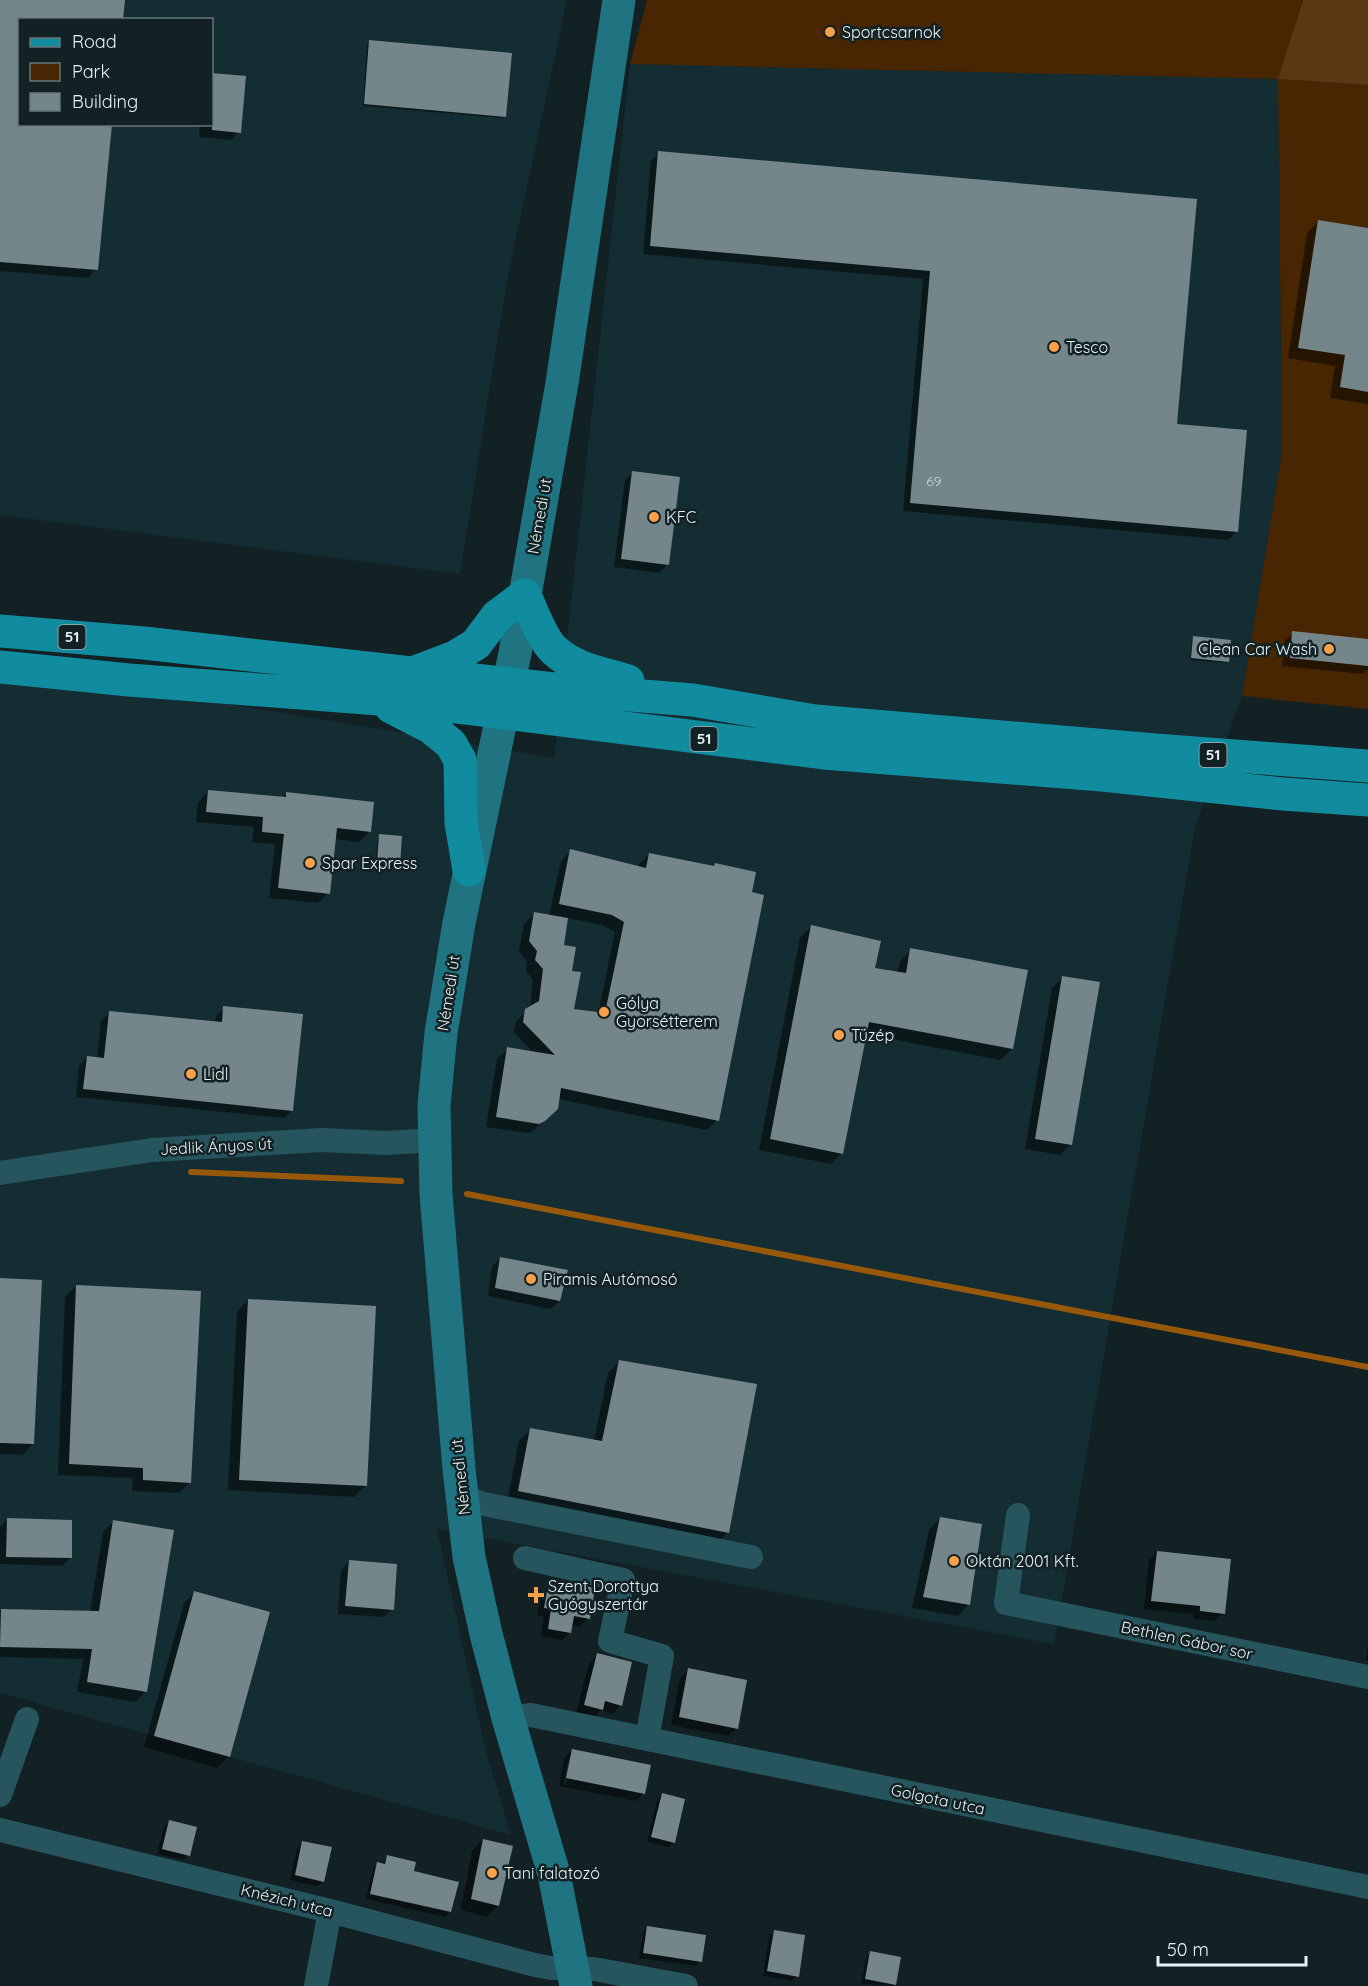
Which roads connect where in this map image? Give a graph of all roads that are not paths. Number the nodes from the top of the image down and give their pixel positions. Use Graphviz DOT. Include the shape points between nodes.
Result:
graph roads {
  1 [pos="620,0"];
  2 [pos="525,595"];
  3 [pos="0,631"];
  4 [pos="0,667"];
  5 [pos="414,672"];
  6 [pos="506,698"];
  7 [pos="379,699"];
  8 [pos="693,700"];
  9 [pos="1368,766"];
  10 [pos="1368,800"];
  11 [pos="469,870"];
  12 [pos="434,1140"];
  13 [pos="0,1173"];
  14 [pos="462,1497"];
  15 [pos="1018,1515"];
  16 [pos="751,1557"];
  17 [pos="525,1558"];
  18 [pos="1368,1677"];
  19 [pos="508,1718"];
  20 [pos="27,1719"];
  21 [pos="647,1739"];
  22 [pos="0,1795"];
  23 [pos="0,1830"];
  24 [pos="1368,1887"];
  25 [pos="330,1911"];
  26 [pos="574,1977"];
  27 [pos="316,1986"];
  28 [pos="686,1986"];
  1 -- 2 [label="main road, Némedi út" via="562,383"];
  2 -- 5 [label="main road" via="497,616 476,644 455,657"];
  2 -- 6 [label="main road, Némedi út"];
  2 -- 8 [label="main road" via="553,649 577,666"];
  3 -- 5 [label="main road, 51"];
  4 -- 7 [label="main road, 51"];
  5 -- 6 [label="main road, 51"];
  6 -- 7 [label="main road, 51"];
  6 -- 8 [label="main road, 51" via="555,689"];
  6 -- 10 [label="main road, 51" via="824,753"];
  6 -- 11 [label="main road, Némedi út"];
  7 -- 11 [label="main road" via="430,727 451,744 460,760 461,823"];
  8 -- 9 [label="main road, 51" via="815,721"];
  11 -- 12 [label="main road, Némedi út" via="437,1065"];
  12 -- 13 [label="street, Jedlik Ányos út" via="322,1140 152,1150"];
  12 -- 14 [label="main road, Némedi út" via="436,1205"];
  14 -- 16 [label="street"];
  14 -- 19 [label="main road, Némedi út" via="469,1557"];
  15 -- 18 [label="street, Bethlen Gábor sor" via="1006,1603"];
  17 -- 21 [label="street" via="623,1580 610,1641 662,1656"];
  19 -- 21 [label="street, Golgota utca" via="531,1715"];
  19 -- 26 [label="main road, Némedi út" via="554,1874"];
  20 -- 22 [label="street"];
  21 -- 24 [label="street, Golgota utca"];
  23 -- 25 [label="street, Knézich utca"];
  25 -- 26 [label="street, Knézich utca"];
  25 -- 27 [label="street"];
  26 -- 28 [label="street, Knézich utca" via="594,1969"];
}
